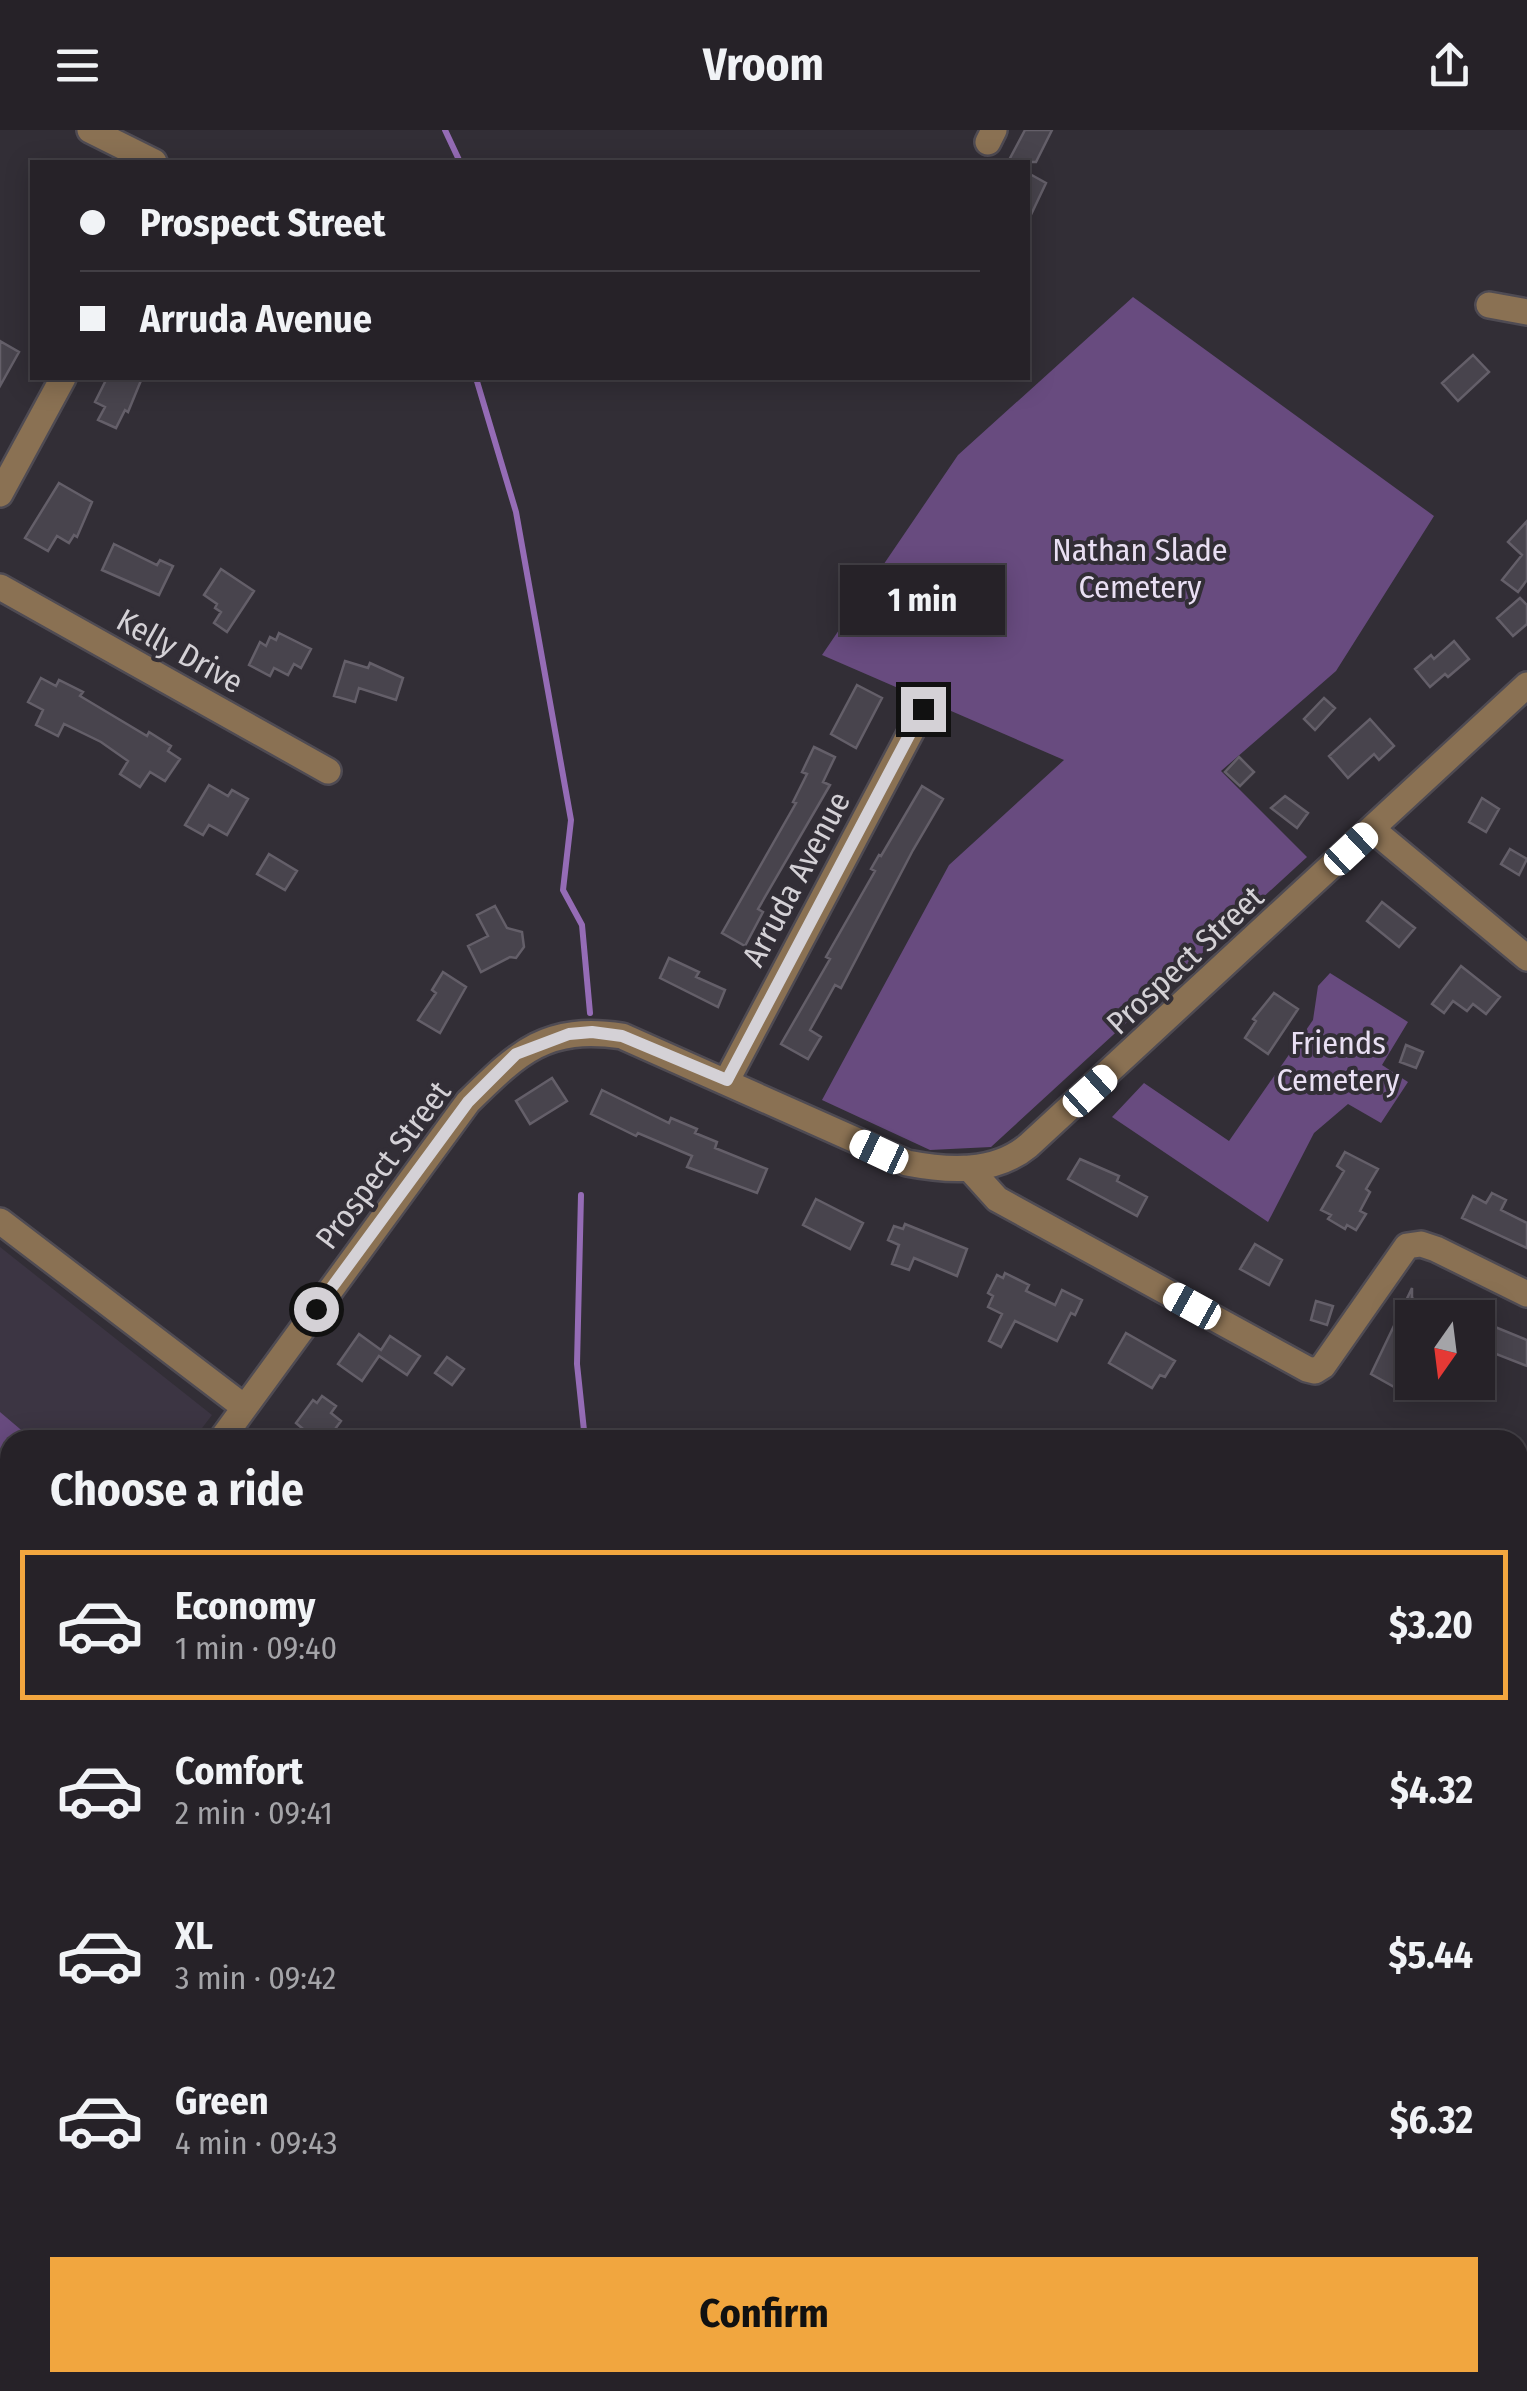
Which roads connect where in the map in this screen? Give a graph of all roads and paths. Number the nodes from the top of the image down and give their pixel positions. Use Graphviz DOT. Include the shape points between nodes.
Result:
graph roads {
  1 [pos="90,130"];
  2 [pos="150,160"];
  3 [pos="1489,305"];
  4 [pos="1527,312"];
  5 [pos="62,380"];
  6 [pos="0,494"];
  7 [pos="0,586"];
  8 [pos="1527,686"];
  9 [pos="923,709"];
  10 [pos="328,771"];
  11 [pos="1372,829"];
  12 [pos="1527,958"];
  13 [pos="727,1080"];
  14 [pos="969,1168"];
  15 [pos="0,1221"];
  16 [pos="1527,1294"];
  17 [pos="244,1408"];
  18 [pos="228,1430"];
  1 -- 2 [label="street"];
  3 -- 4 [label="street"];
  5 -- 6 [label="street"];
  7 -- 10 [label="street, Kelly Drive"];
  8 -- 11 [label="street, Prospect Street"];
  9 -- 13 [label="street, Arruda Avenue"];
  11 -- 12 [label="street"];
  11 -- 14 [label="street, Prospect Street" via="1023,1151"];
  13 -- 14 [label="street, Prospect Street" via="907,1162"];
  13 -- 17 [label="street, Prospect Street" via="622,1036 592,1032 516,1054 468,1102"];
  14 -- 16 [label="street" via="997,1199 1307,1370 1322,1366 1407,1246 1436,1248"];
  15 -- 17 [label="street"];
  17 -- 18 [label="street, Prospect Street"];
}
